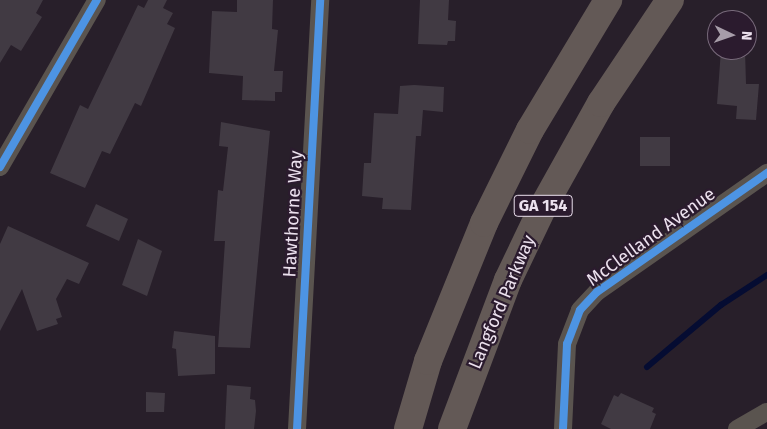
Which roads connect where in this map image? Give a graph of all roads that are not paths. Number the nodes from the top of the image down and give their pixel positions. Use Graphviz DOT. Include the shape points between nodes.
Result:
graph roads {
  1 [pos="97,0"];
  2 [pos="320,0"];
  3 [pos="608,0"];
  4 [pos="670,0"];
  5 [pos="0,167"];
  6 [pos="767,172"];
  7 [pos="767,412"];
  8 [pos="297,429"];
  9 [pos="408,429"];
  10 [pos="452,429"];
  11 [pos="563,429"];
  12 [pos="737,429"];
  1 -- 5 [label="street"];
  2 -- 8 [label="street, Hawthorne Way"];
  3 -- 9 [label="highway, GA 154" via="530,130 484,223 428,361"];
  4 -- 10 [label="highway, Langford Parkway / GA 154" via="602,103 544,205 508,280"];
  6 -- 11 [label="street, McClelland Avenue" via="597,292 580,310 567,344"];
  7 -- 12 [label="street"];
}
